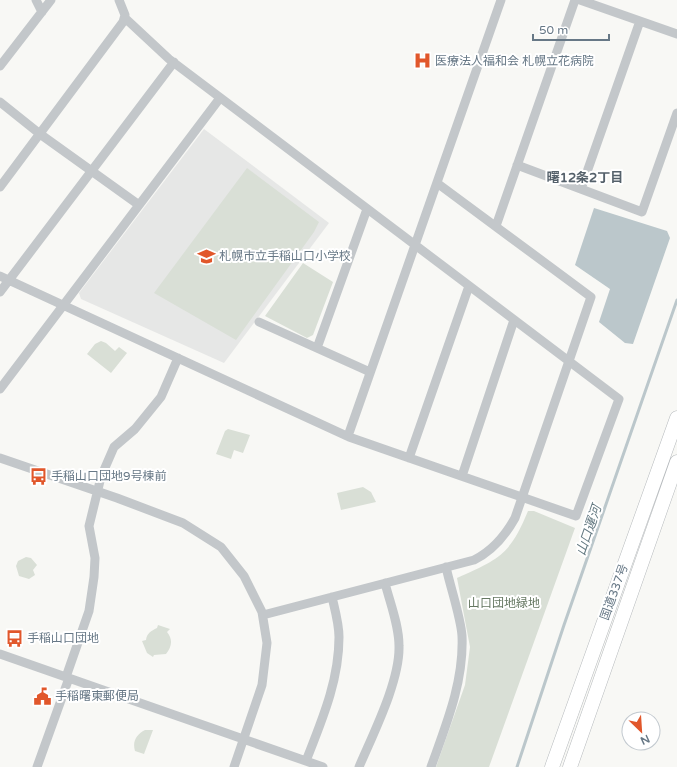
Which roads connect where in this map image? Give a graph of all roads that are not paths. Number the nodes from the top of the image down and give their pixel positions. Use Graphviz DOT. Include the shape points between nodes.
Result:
graph roads {
  1 [pos="36,0"];
  2 [pos="51,0"];
  3 [pos="119,0"];
  4 [pos="501,0"];
  5 [pos="575,0"];
  6 [pos="580,0"];
  7 [pos="42,12"];
  8 [pos="125,18"];
  9 [pos="640,21"];
  10 [pos="677,34"];
  11 [pos="174,62"];
  12 [pos="0,66"];
  13 [pos="220,98"];
  14 [pos="0,102"];
  15 [pos="677,113"];
  16 [pos="40,134"];
  17 [pos="517,165"];
  18 [pos="92,171"];
  19 [pos="437,183"];
  20 [pos="0,187"];
  21 [pos="581,189"];
  22 [pos="138,206"];
  23 [pos="367,209"];
  24 [pos="496,226"];
  25 [pos="416,245"];
  26 [pos="0,276"];
  27 [pos="10,280"];
  28 [pos="469,286"];
  29 [pos="0,292"];
  30 [pos="63,305"];
  31 [pos="514,320"];
  32 [pos="259,322"];
  33 [pos="317,348"];
  34 [pos="178,358"];
  35 [pos="570,362"];
  36 [pos="370,372"];
  37 [pos="0,389"];
  38 [pos="677,418"];
  39 [pos="348,436"];
  40 [pos="0,458"];
  41 [pos="409,458"];
  42 [pos="677,462"];
  43 [pos="462,476"];
  44 [pos="97,492"];
  45 [pos="522,497"];
  46 [pos="446,567"];
  47 [pos="385,583"];
  48 [pos="332,597"];
  49 [pos="263,615"];
  50 [pos="0,654"];
  51 [pos="67,677"];
  52 [pos="243,739"];
  53 [pos="306,761"];
  54 [pos="37,767"];
  55 [pos="234,767"];
  56 [pos="323,767"];
  57 [pos="359,767"];
  58 [pos="431,767"];
  59 [pos="552,767"];
  60 [pos="570,767"];
  1 -- 7 [label="street"];
  2 -- 7 [label="street"];
  3 -- 8 [label="street"];
  4 -- 19 [label="street"];
  5 -- 17 [label="street"];
  6 -- 9 [label="street"];
  7 -- 12 [label="street"];
  8 -- 11 [label="street"];
  8 -- 16 [label="street"];
  9 -- 10 [label="street"];
  9 -- 21 [label="street"];
  11 -- 13 [label="street"];
  11 -- 18 [label="street"];
  13 -- 22 [label="street"];
  13 -- 23 [label="street"];
  14 -- 16 [label="street"];
  15 -- 21 [label="street" via="642,212"];
  16 -- 18 [label="street"];
  16 -- 20 [label="street"];
  17 -- 21 [label="street"];
  17 -- 24 [label="street"];
  18 -- 22 [label="street"];
  18 -- 27 [label="street"];
  19 -- 24 [label="street"];
  19 -- 25 [label="street"];
  22 -- 30 [label="street"];
  23 -- 25 [label="street"];
  23 -- 33 [label="street"];
  24 -- 35 [label="street" via="591,297"];
  25 -- 28 [label="street"];
  25 -- 36 [label="street"];
  26 -- 27 [label="street"];
  27 -- 29 [label="street"];
  27 -- 30 [label="street"];
  28 -- 31 [label="street"];
  28 -- 41 [label="street"];
  30 -- 34 [label="street"];
  30 -- 37 [label="street"];
  31 -- 35 [label="street"];
  31 -- 43 [label="street"];
  32 -- 33 [label="street"];
  33 -- 36 [label="street"];
  34 -- 39 [label="street"];
  34 -- 44 [label="street" via="161,397 135,429 114,447"];
  35 -- 45 [label="street"];
  35 -- 45 [label="street" via="619,399 576,516"];
  36 -- 39 [label="street"];
  38 -- 59 [label="highway, 国道337号"];
  39 -- 41 [label="street"];
  40 -- 44 [label="street"];
  41 -- 43 [label="street"];
  42 -- 60 [label="highway, 国道337号"];
  43 -- 45 [label="street"];
  44 -- 49 [label="street" via="184,523 222,547 244,576"];
  44 -- 51 [label="street" via="88,526 95,558 89,611"];
  45 -- 46 [label="street" via="507,532 485,554 474,560"];
  46 -- 47 [label="street"];
  46 -- 58 [label="street" via="462,635 461,671 451,711"];
  47 -- 48 [label="street"];
  47 -- 57 [label="street" via="400,646 390,690"];
  48 -- 49 [label="street"];
  48 -- 53 [label="street" via="339,635 338,663 330,700"];
  49 -- 52 [label="street" via="267,643 262,685"];
  50 -- 51 [label="street"];
  51 -- 52 [label="street"];
  51 -- 54 [label="street"];
  52 -- 53 [label="street"];
  52 -- 55 [label="street"];
  53 -- 56 [label="street"];
}
